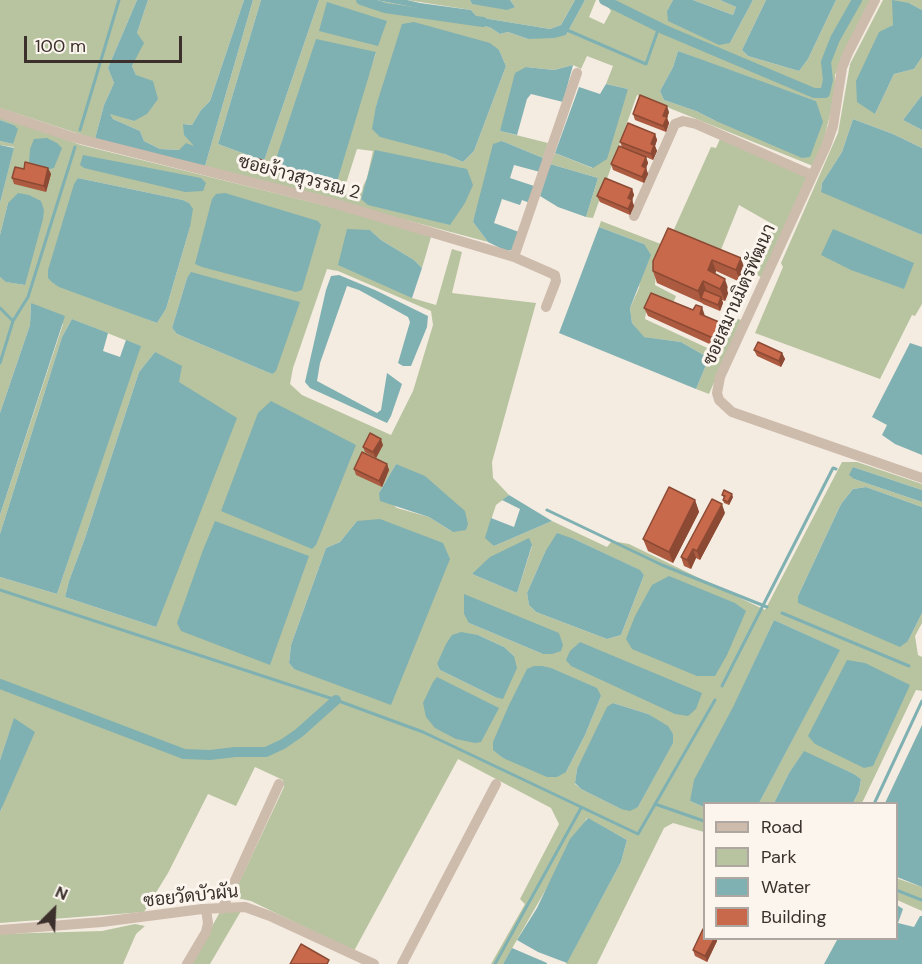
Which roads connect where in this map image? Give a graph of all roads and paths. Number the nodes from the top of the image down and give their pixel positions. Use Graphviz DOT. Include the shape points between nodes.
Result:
graph roads {
  1 [pos="875,0"];
  2 [pos="577,73"];
  3 [pos="0,113"];
  4 [pos="812,175"];
  5 [pos="634,216"];
  6 [pos="514,257"];
  7 [pos="546,307"];
  8 [pos="922,478"];
  9 [pos="279,784"];
  10 [pos="496,784"];
  11 [pos="206,909"];
  12 [pos="222,909"];
  13 [pos="0,930"];
  14 [pos="187,964"];
  15 [pos="374,964"];
  16 [pos="402,964"];
  1 -- 4 [label="street, ซอยสมานมิตรพัฒนา" via="842,68 833,126"];
  2 -- 6 [label="street"];
  3 -- 6 [label="street, ซอยง้าวสุวรรณ 2" via="72,137 326,201"];
  4 -- 5 [label="street" via="683,121 675,124"];
  4 -- 8 [label="street, ซอยสมานมิตรพัฒนา" via="720,377 719,400 732,412"];
  6 -- 7 [label="street, ซอยง้าวสุวรรณ 2" via="555,275"];
  9 -- 12 [label="street"];
  10 -- 16 [label="street"];
  11 -- 12 [label="street, ซอยวัดบัวผัน"];
  11 -- 13 [label="street, ซอยวัดบัวผัน" via="122,921"];
  11 -- 14 [label="street" via="206,932"];
  12 -- 15 [label="street, ซอยวัดบัวผัน" via="254,910"];
}
